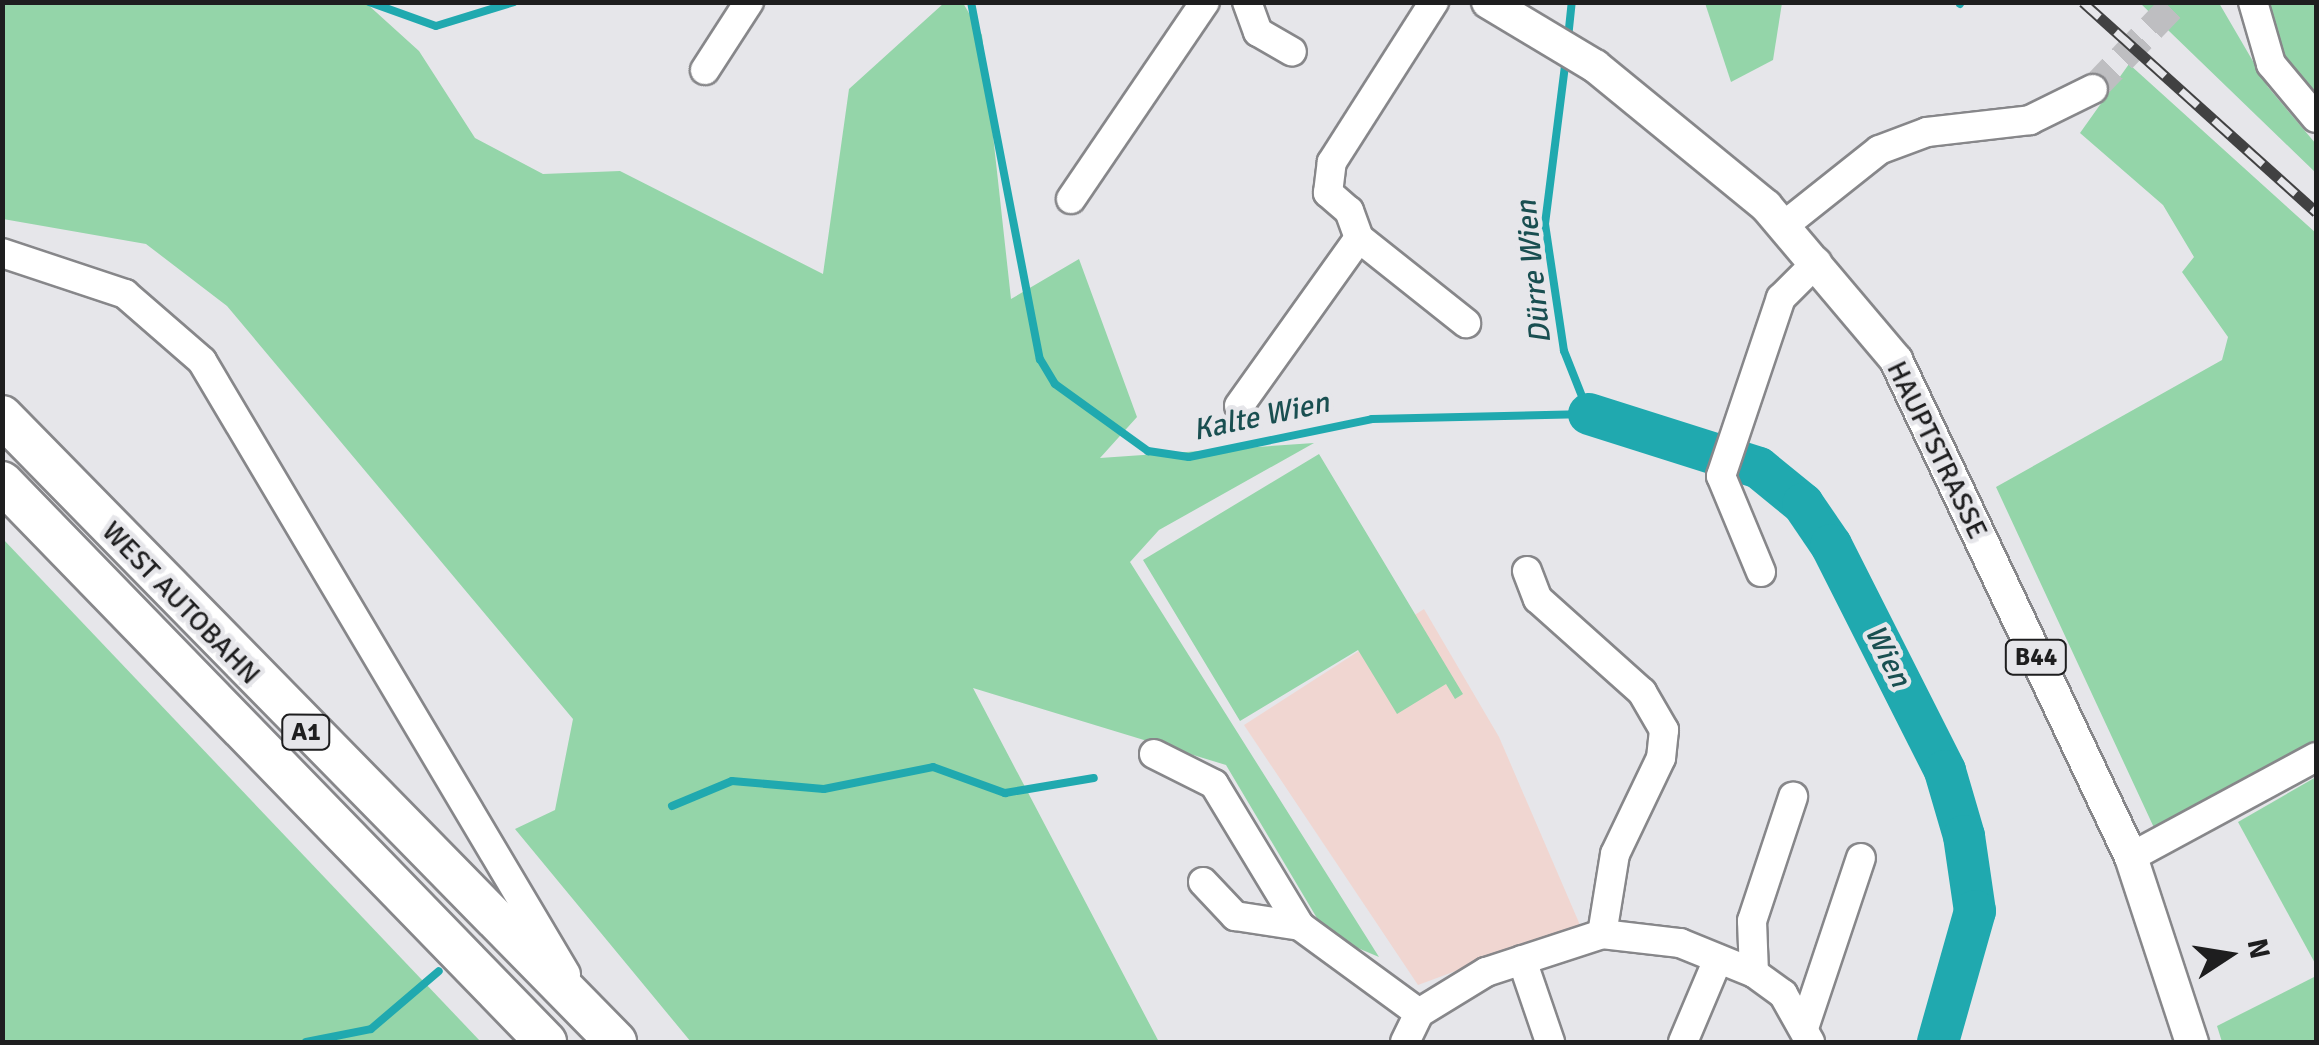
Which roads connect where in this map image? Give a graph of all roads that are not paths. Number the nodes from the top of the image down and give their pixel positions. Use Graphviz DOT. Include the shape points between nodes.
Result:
graph roads {
  1 [pos="749,2"];
  2 [pos="1204,2"];
  3 [pos="1247,2"];
  4 [pos="1434,2"];
  5 [pos="1488,2"];
  6 [pos="2253,2"];
  7 [pos="1292,52"];
  8 [pos="705,70"];
  9 [pos="2093,89"];
  10 [pos="2316,118"];
  11 [pos="1071,198"];
  12 [pos="1786,224"];
  13 [pos="1359,238"];
  14 [pos="2,253"];
  15 [pos="1817,262"];
  16 [pos="1466,323"];
  17 [pos="1239,406"];
  18 [pos="2,416"];
  19 [pos="2,482"];
  20 [pos="1527,570"];
  21 [pos="1761,572"];
  22 [pos="1154,754"];
  23 [pos="2316,757"];
  24 [pos="1793,797"];
  25 [pos="2130,857"];
  26 [pos="1861,858"];
  27 [pos="1203,882"];
  28 [pos="1300,926"];
  29 [pos="1602,934"];
  30 [pos="1718,958"];
  31 [pos="1522,960"];
  32 [pos="1754,974"];
  33 [pos="1419,1012"];
  34 [pos="604,1031"];
  35 [pos="1807,1034"];
  36 [pos="546,1042"];
  37 [pos="1405,1042"];
  38 [pos="1550,1042"];
  39 [pos="1682,1042"];
  40 [pos="2192,1042"];
  1 -- 8 [label="street"];
  2 -- 11 [label="street"];
  3 -- 7 [label="street" via="1258,32"];
  4 -- 13 [label="street" via="1332,162 1328,193 1349,211"];
  5 -- 12 [label="main road, HAUPTSTRASSE / B44" via="1594,66"];
  6 -- 10 [label="street" via="2272,64"];
  9 -- 12 [label="street" via="2065,110 1927,132 1879,150"];
  12 -- 15 [label="main road, HAUPTSTRASSE / B44"];
  13 -- 16 [label="street"];
  13 -- 17 [label="street"];
  14 -- 34 [label="street" via="125,294 202,361"];
  15 -- 21 [label="street" via="1781,298 1721,476"];
  15 -- 25 [label="main road, HAUPTSTRASSE / B44" via="1896,360"];
  18 -- 34 [label="highway, WEST AUTOBAHN / A1"];
  19 -- 36 [label="highway, WEST AUTOBAHN / A1"];
  20 -- 29 [label="street" via="1538,598 1642,692 1664,730 1661,758 1614,854"];
  22 -- 28 [label="street" via="1214,784"];
  23 -- 25 [label="street"];
  24 -- 32 [label="street" via="1752,920"];
  25 -- 40 [label="main road, HAUPTSTRASSE / B44"];
  26 -- 35 [label="street"];
  27 -- 28 [label="street" via="1235,916"];
  28 -- 33 [label="street"];
  29 -- 30 [label="street" via="1680,943"];
  29 -- 31 [label="street"];
  30 -- 32 [label="street"];
  30 -- 39 [label="street"];
  31 -- 33 [label="street"];
  31 -- 38 [label="street"];
  32 -- 35 [label="street"];
  33 -- 37 [label="street"];
}
